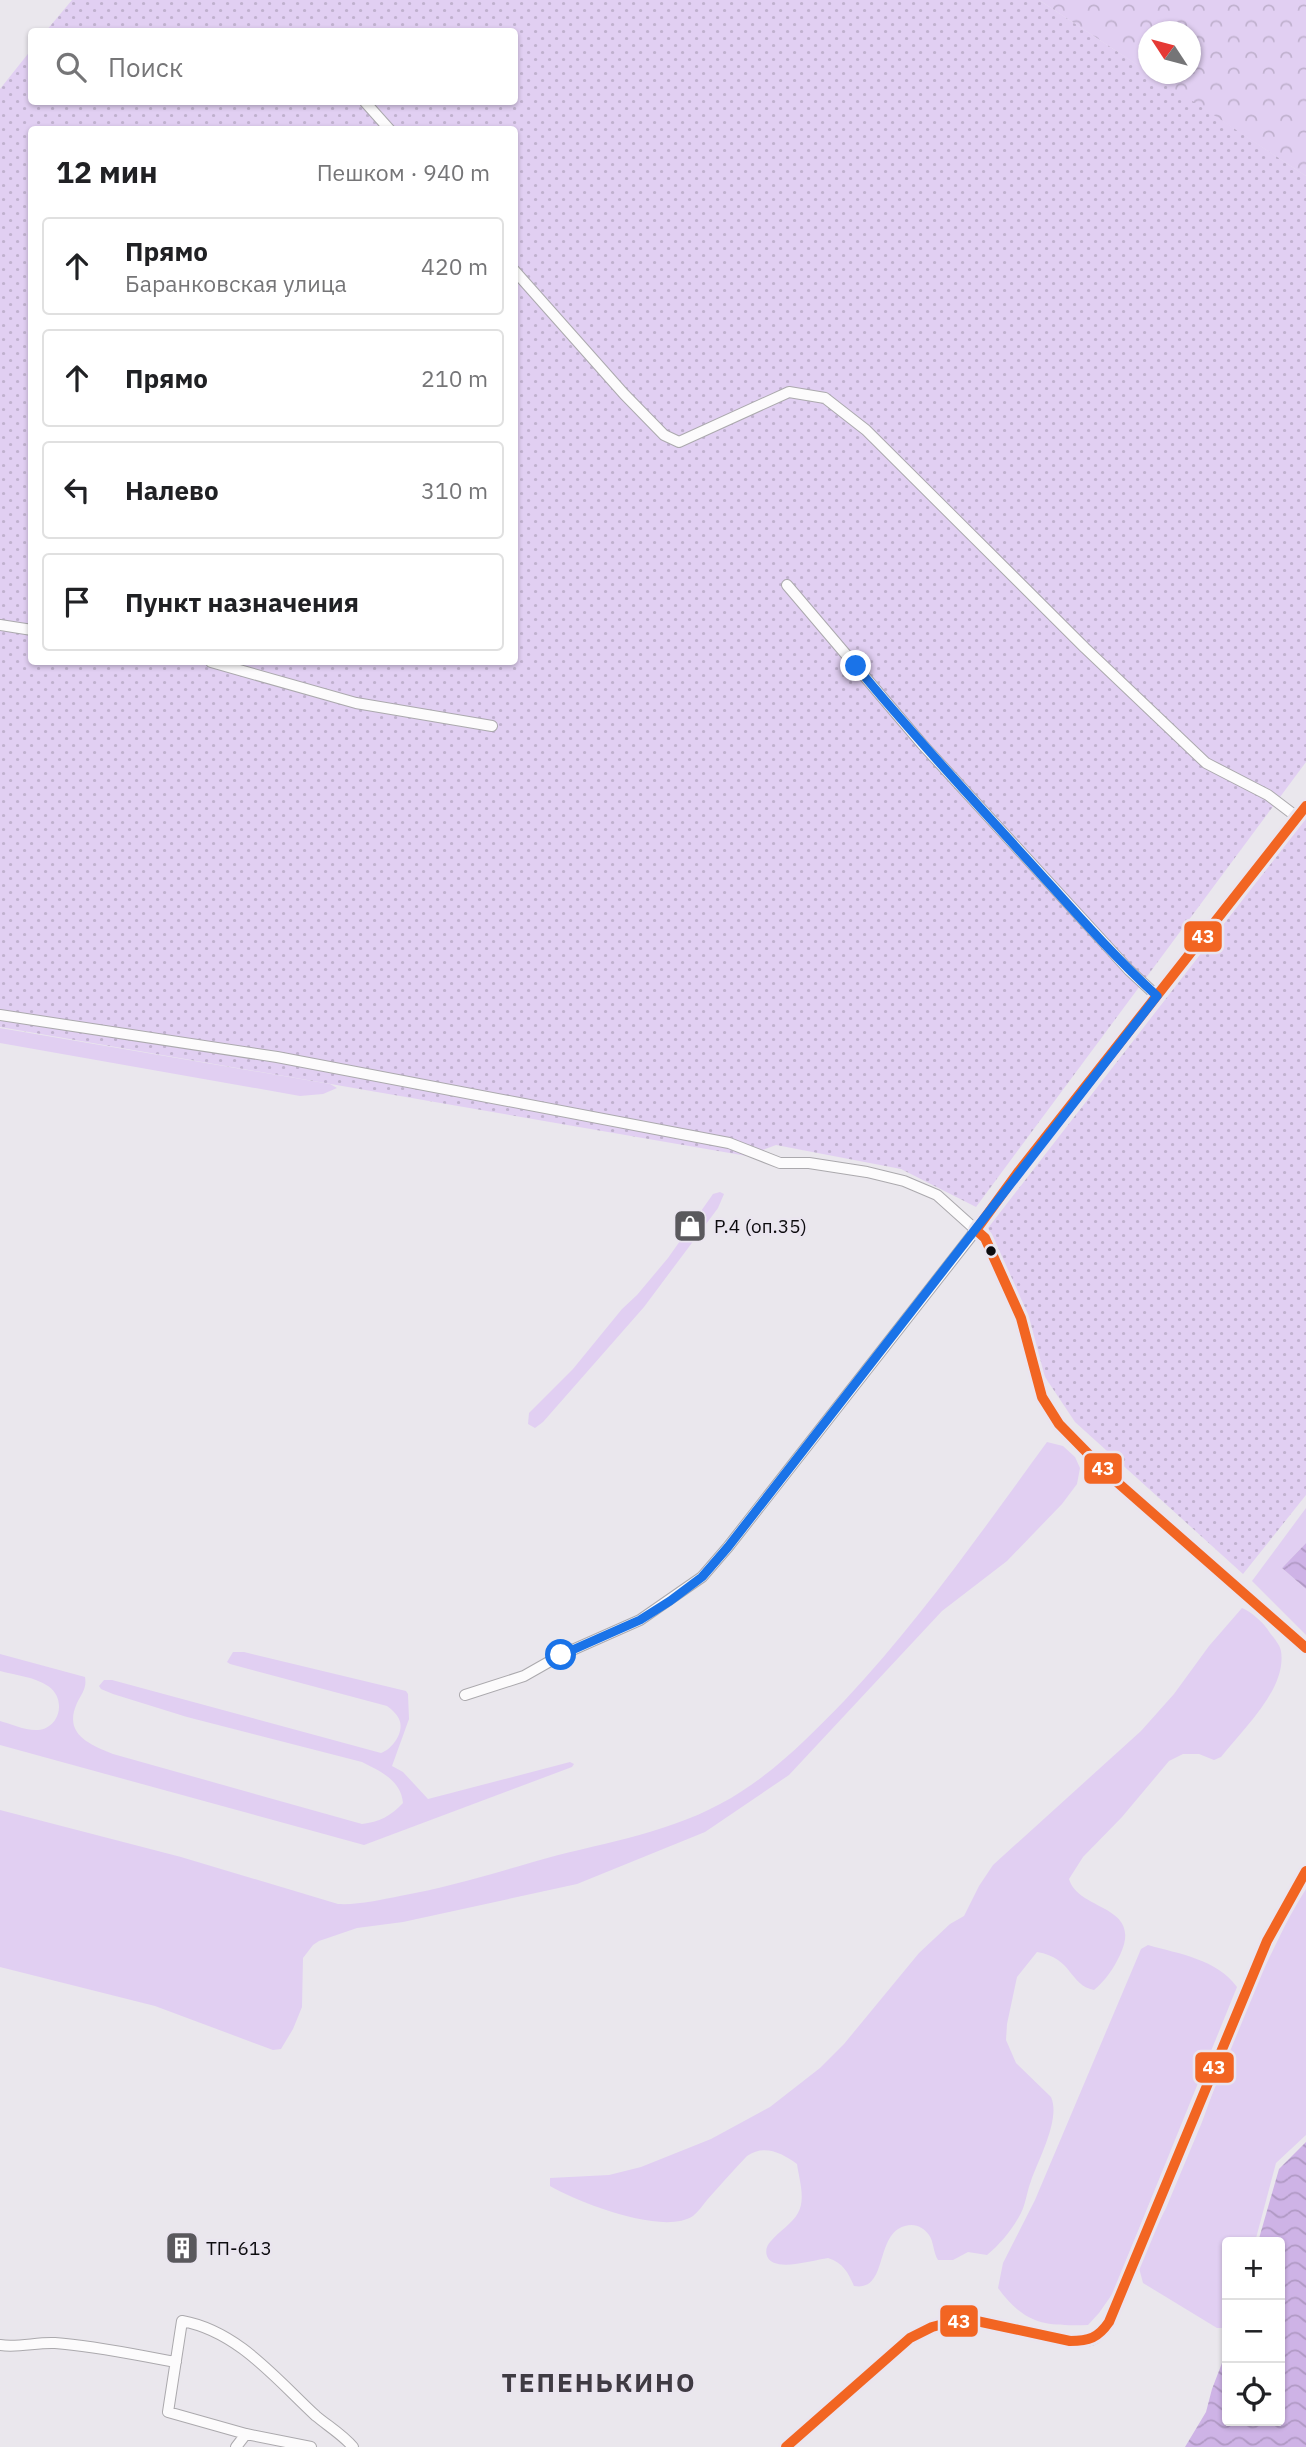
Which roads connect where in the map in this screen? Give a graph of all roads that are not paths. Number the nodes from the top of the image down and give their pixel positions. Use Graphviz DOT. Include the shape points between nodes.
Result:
graph roads {
  1 [pos="368,105"];
  2 [pos="386,126"];
  3 [pos="518,275"];
  4 [pos="787,585"];
  5 [pos="0,625"];
  6 [pos="28,629"];
  7 [pos="222,665"];
  8 [pos="492,726"];
  9 [pos="1306,806"];
  10 [pos="1297,817"];
  11 [pos="1157,996"];
  12 [pos="0,1015"];
  13 [pos="976,1230"];
  14 [pos="1306,1648"];
  15 [pos="465,1695"];
  16 [pos="1306,1871"];
  17 [pos="0,2345"];
  18 [pos="176,2362"];
  19 [pos="246,2434"];
  20 [pos="236,2447"];
  21 [pos="311,2447"];
  22 [pos="353,2447"];
  23 [pos="786,2447"];
  1 -- 2 [label="street"];
  3 -- 10 [label="street" via="624,394 664,435 679,442 789,392 825,398 866,430 1206,763 1268,795"];
  4 -- 11 [label="street" via="922,744"];
  5 -- 6 [label="street"];
  7 -- 8 [label="street" via="356,703"];
  9 -- 10 [label="street"];
  10 -- 11 [label="street"];
  11 -- 13 [label="street"];
  12 -- 13 [label="street" via="277,1057 729,1143 780,1163 867,1172 937,1195"];
  13 -- 14 [label="street" via="985,1238 1021,1318 1042,1397 1059,1424 1109,1475"];
  13 -- 15 [label="street" via="702,1577 640,1620 524,1676"];
  16 -- 23 [label="street" via="1268,1941 1102,2332 1082,2343 973,2320 930,2327 910,2339"];
  17 -- 18 [label="street" via="73,2345"];
  18 -- 19 [label="street" via="168,2412"];
  18 -- 22 [label="street" via="182,2320 197,2323 251,2355"];
  19 -- 20 [label="street"];
  19 -- 21 [label="street"];
}
